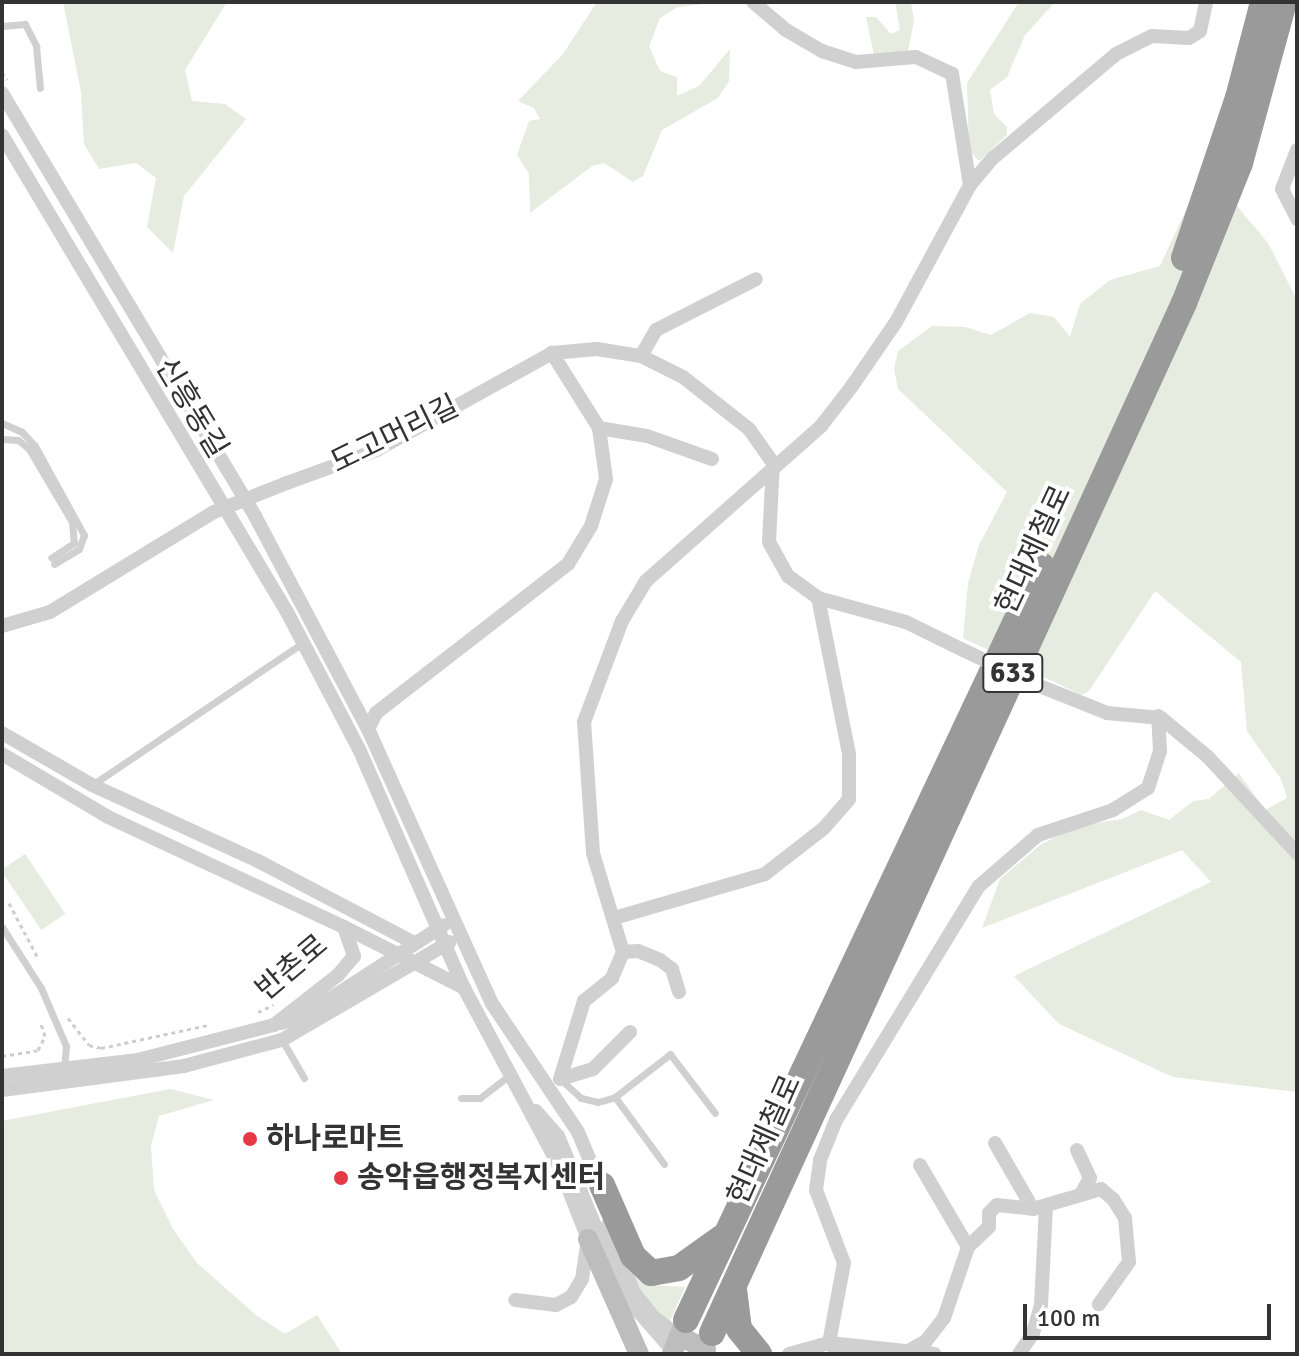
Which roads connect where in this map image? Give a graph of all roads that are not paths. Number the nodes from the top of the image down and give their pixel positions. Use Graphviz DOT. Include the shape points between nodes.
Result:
graph roads {
  1 [pos="753,2"];
  2 [pos="1206,2"];
  3 [pos="1248,2"];
  4 [pos="1263,2"];
  5 [pos="1284,2"];
  6 [pos="1297,6"];
  7 [pos="2,26"];
  8 [pos="40,88"];
  9 [pos="2,93"];
  10 [pos="2,135"];
  11 [pos="1297,150"];
  12 [pos="1240,163"];
  13 [pos="970,185"];
  14 [pos="1208,190"];
  15 [pos="1297,219"];
  16 [pos="756,279"];
  17 [pos="552,353"];
  18 [pos="641,356"];
  19 [pos="2,423"];
  20 [pos="599,428"];
  21 [pos="2,439"];
  22 [pos="712,459"];
  23 [pos="773,463"];
  24 [pos="818,598"];
  25 [pos="2,626"];
  26 [pos="319,632"];
  27 [pos="303,643"];
  28 [pos="1158,716"];
  29 [pos="368,729"];
  30 [pos="2,733"];
  31 [pos="2,754"];
  32 [pos="92,785"];
  33 [pos="1297,853"];
  34 [pos="614,918"];
  35 [pos="453,920"];
  36 [pos="2,927"];
  37 [pos="344,927"];
  38 [pos="438,929"];
  39 [pos="461,937"];
  40 [pos="414,943"];
  41 [pos="444,945"];
  42 [pos="623,952"];
  43 [pos="399,953"];
  44 [pos="415,960"];
  45 [pos="464,988"];
  46 [pos="679,992"];
  47 [pos="274,1025"];
  48 [pos="630,1032"];
  49 [pos="282,1040"];
  50 [pos="64,1067"];
  51 [pos="509,1075"];
  52 [pos="2,1076"];
  53 [pos="304,1078"];
  54 [pos="560,1079"];
  55 [pos="70,1083"];
  56 [pos="2,1090"];
  57 [pos="520,1093"];
  58 [pos="615,1097"];
  59 [pos="461,1098"];
  60 [pos="715,1113"];
  61 [pos="995,1143"];
  62 [pos="1077,1150"];
  63 [pos="664,1164"];
  64 [pos="920,1165"];
  65 [pos="602,1185"];
  66 [pos="1081,1194"];
  67 [pos="1039,1207"];
  68 [pos="727,1233"];
  69 [pos="588,1239"];
  70 [pos="968,1247"];
  71 [pos="734,1286"];
  72 [pos="515,1300"];
  73 [pos="1099,1304"];
  74 [pos="678,1343"];
  75 [pos="708,1347"];
  76 [pos="834,1348"];
  77 [pos="908,1351"];
  78 [pos="639,1354"];
  79 [pos="759,1354"];
  80 [pos="789,1354"];
  81 [pos="934,1354"];
  82 [pos="1019,1354"];
  1 -- 13 [label="street" via="822,51 856,62 916,57 952,74"];
  2 -- 13 [label="street" via="1200,31 1189,38 1152,36 1116,54 993,158"];
  3 -- 14 [label="highway"];
  4 -- 14 [label="highway, 현대제철로 / 633"];
  5 -- 12 [label="highway, 현대제철로 / 633"];
  6 -- 12 [label="highway"];
  7 -- 8 [label="lane" via="25,24 36,46"];
  9 -- 26 [label="street, 신흥동길"];
  10 -- 27 [label="street"];
  11 -- 15 [label="street" via="1282,189"];
  12 -- 71 [label="highway, 현대제철로 / 633" via="1184,303"];
  13 -- 23 [label="street" via="896,322 852,386 821,426"];
  14 -- 68 [label="highway, 현대제철로 / 633" via="1178,273"];
  16 -- 18 [label="street" via="656,330"];
  17 -- 18 [label="street, 도고머리길" via="597,349"];
  17 -- 20 [label="street"];
  17 -- 25 [label="street, 도고머리길, bridge" via="377,450 214,512 50,612"];
  18 -- 23 [label="street, 도고머리길" via="683,377 749,429"];
  19 -- 21 [label="lane" via="22,432 35,446 84,535 79,549 52,561 74,543 72,522 29,449 18,440"];
  20 -- 22 [label="street" via="647,436"];
  20 -- 29 [label="street" via="606,479 591,526 568,564 376,713"];
  23 -- 24 [label="street" via="769,542 788,576"];
  23 -- 34 [label="street" via="646,581 590,697 584,722 591,837"];
  24 -- 28 [label="street, bridge" via="906,622 1107,713"];
  24 -- 34 [label="street" via="849,754 849,799 824,828 765,874 699,889"];
  26 -- 27 [label="lane"];
  26 -- 29 [label="street, 신흥동길"];
  27 -- 32 [label="lane"];
  27 -- 38 [label="street" via="359,749"];
  28 -- 33 [label="street" via="1208,757"];
  28 -- 76 [label="street" via="1160,751 1148,788 1113,810 1038,835 979,886 836,1120 820,1160 816,1190 844,1263"];
  29 -- 35 [label="street, 신흥동길"];
  30 -- 32 [label="street, 반촌로"];
  31 -- 37 [label="street, 반촌로" via="108,817"];
  32 -- 40 [label="street, 반촌로" via="258,861"];
  34 -- 42 [label="street"];
  35 -- 38 [label="street"];
  35 -- 39 [label="street, 신흥동길"];
  36 -- 50 [label="lane" via="41,988 66,1046"];
  37 -- 43 [label="street"];
  37 -- 47 [label="street, 반촌로" via="354,956 346,968"];
  38 -- 40 [label="street"];
  38 -- 41 [label="street"];
  39 -- 41 [label="street, 반촌로"];
  39 -- 65 [label="street, 신흥동길" via="491,1002 572,1123"];
  40 -- 43 [label="street"];
  41 -- 44 [label="street, 반촌로"];
  41 -- 45 [label="street"];
  42 -- 46 [label="street" via="638,951 660,960 672,969"];
  42 -- 54 [label="street" via="612,978 584,1001"];
  43 -- 44 [label="street"];
  43 -- 47 [label="street" via="302,1017"];
  44 -- 45 [label="street"];
  44 -- 49 [label="street, 반촌로"];
  45 -- 51 [label="street"];
  47 -- 49 [label="street"];
  47 -- 50 [label="street, 반촌로" via="138,1060"];
  48 -- 54 [label="street" via="593,1069"];
  49 -- 53 [label="lane"];
  49 -- 55 [label="street, 반촌로" via="184,1066"];
  50 -- 52 [label="street, 반촌로"];
  50 -- 55 [label="lane"];
  51 -- 57 [label="street"];
  51 -- 59 [label="lane" via="480,1098"];
  54 -- 58 [label="lane" via="581,1098 598,1102"];
  55 -- 56 [label="street, 반촌로"];
  57 -- 69 [label="street" via="561,1170"];
  57 -- 74 [label="street" via="558,1136 623,1294"];
  58 -- 60 [label="lane" via="670,1054"];
  58 -- 63 [label="lane"];
  61 -- 67 [label="street"];
  62 -- 66 [label="street" via="1090,1178"];
  64 -- 70 [label="street"];
  65 -- 68 [label="highway" via="633,1256 651,1273 679,1268"];
  65 -- 74 [label="street, 신흥동길" via="625,1276"];
  66 -- 67 [label="street"];
  66 -- 73 [label="street" via="1101,1189 1113,1199 1130,1241 1129,1262"];
  67 -- 70 [label="street" via="997,1205 989,1213 989,1227"];
  67 -- 82 [label="street" via="1041,1305 1033,1333"];
  68 -- 74 [label="highway, 현대제철로 / 633"];
  69 -- 72 [label="street" via="588,1262 571,1297 556,1305"];
  69 -- 78 [label="main road"];
  70 -- 77 [label="street" via="944,1318 926,1341"];
  71 -- 75 [label="highway, 현대제철로 / 633"];
  71 -- 79 [label="highway" via="739,1329"];
  74 -- 75 [label="main road"];
  76 -- 77 [label="street"];
  76 -- 80 [label="street"];
  77 -- 81 [label="street"];
}
